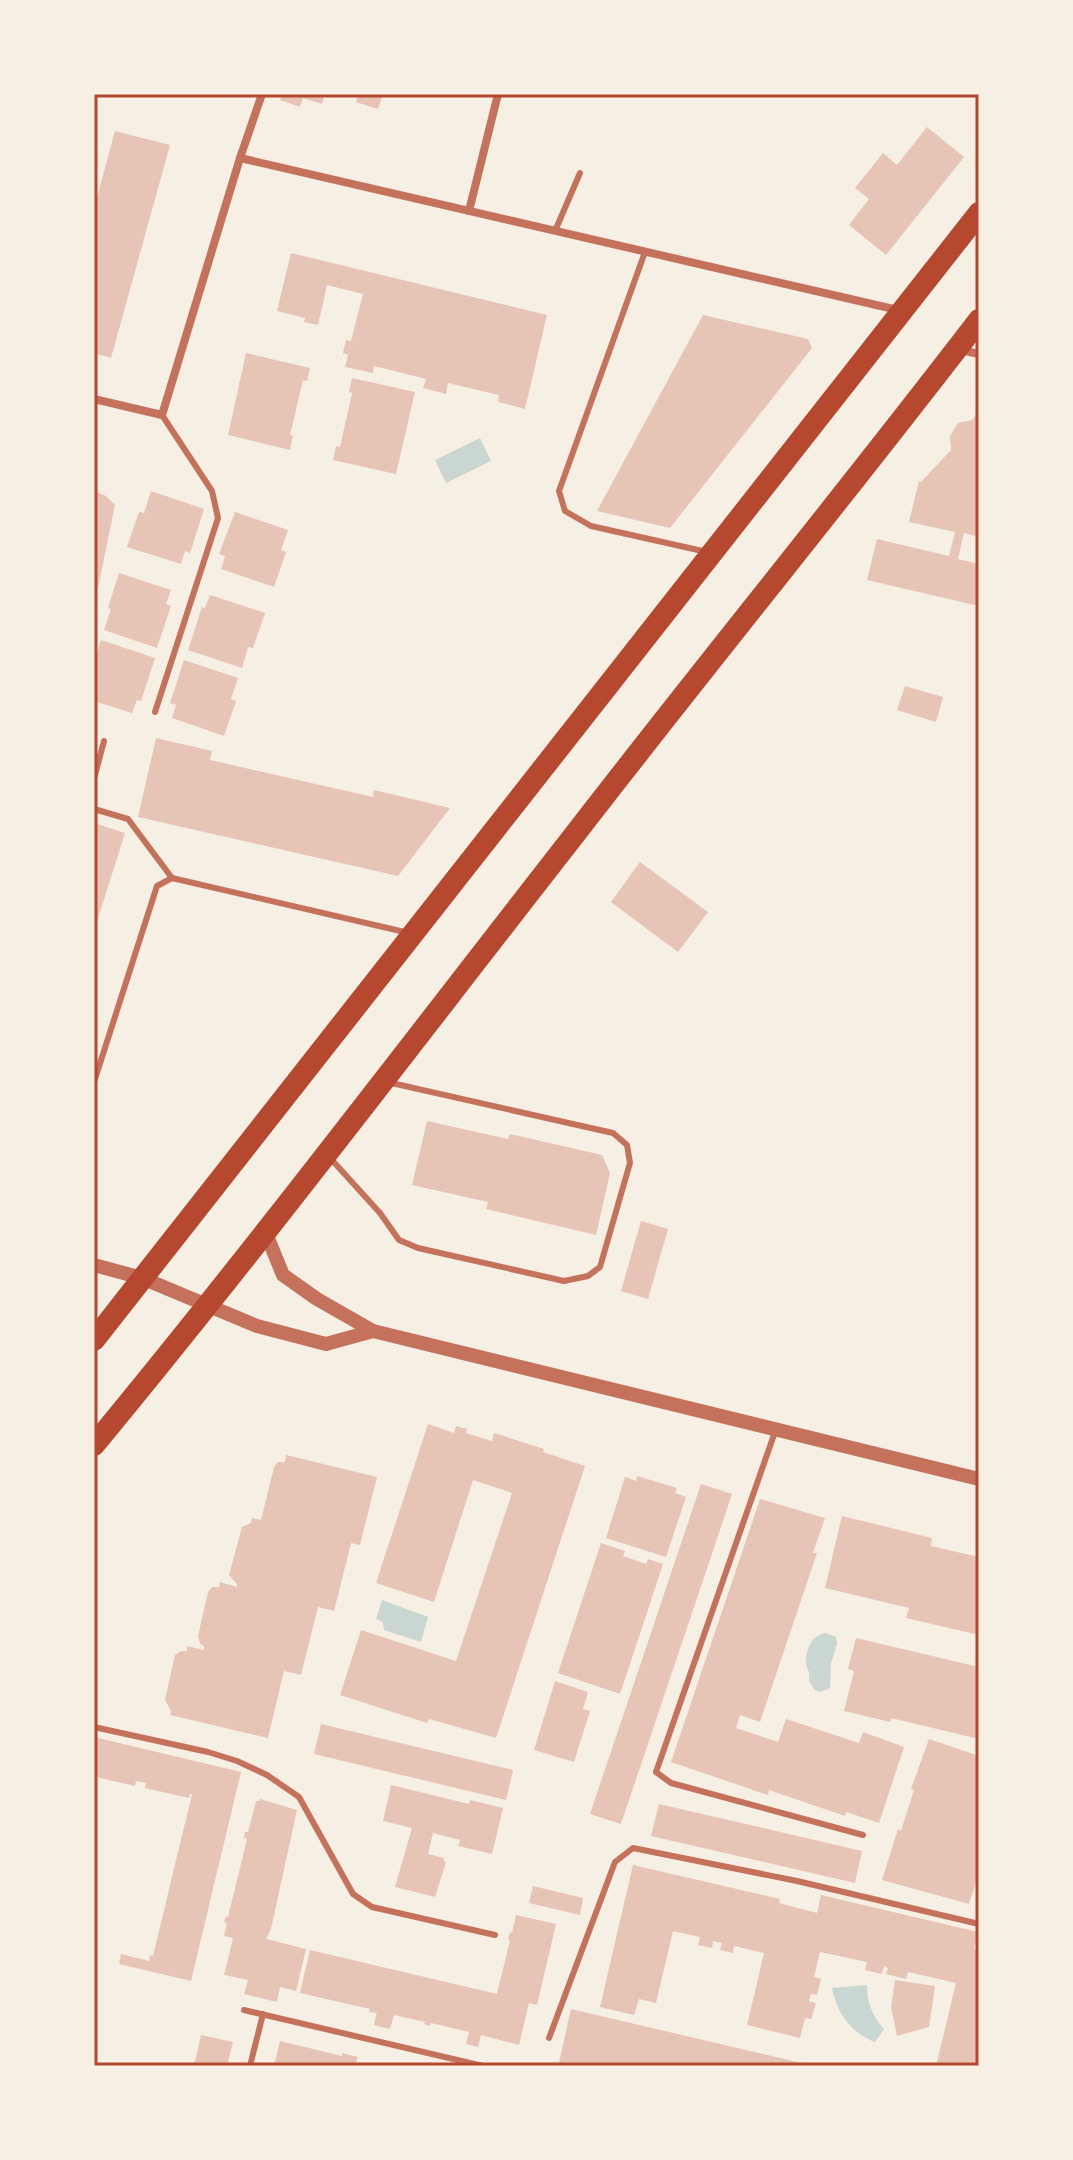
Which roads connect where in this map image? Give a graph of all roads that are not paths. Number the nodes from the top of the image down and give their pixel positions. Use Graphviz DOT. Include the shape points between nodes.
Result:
graph roads {
  1 [pos="262,94"];
  2 [pos="498,94"];
  3 [pos="240,158"];
  4 [pos="580,173"];
  5 [pos="469,211"];
  6 [pos="979,213"];
  7 [pos="555,231"];
  8 [pos="645,252"];
  9 [pos="901,311"];
  10 [pos="979,320"];
  11 [pos="957,349"];
  12 [pos="979,354"];
  13 [pos="94,399"];
  14 [pos="162,415"];
  15 [pos="711,553"];
  16 [pos="155,712"];
  17 [pos="104,741"];
  18 [pos="94,779"];
  19 [pos="94,809"];
  20 [pos="172,878"];
  21 [pos="413,934"];
  22 [pos="383,1081"];
  23 [pos="94,1082"];
  24 [pos="326,1153"];
  25 [pos="265,1231"];
  26 [pos="94,1265"];
  27 [pos="142,1278"];
  28 [pos="207,1308"];
  29 [pos="373,1331"];
  30 [pos="94,1340"];
  31 [pos="776,1429"];
  32 [pos="94,1445"];
  33 [pos="979,1479"];
  34 [pos="94,1727"];
  35 [pos="863,1835"];
  36 [pos="979,1924"];
  37 [pos="495,1935"];
  38 [pos="244,2010"];
  39 [pos="263,2014"];
  40 [pos="549,2038"];
  41 [pos="250,2066"];
  42 [pos="483,2066"];
  1 -- 3 [label="street"];
  2 -- 5 [label="street"];
  3 -- 5 [label="street"];
  3 -- 14 [label="street"];
  4 -- 7 [label="lane"];
  5 -- 7 [label="street"];
  6 -- 9 [label="highway"];
  7 -- 8 [label="street"];
  8 -- 9 [label="street"];
  8 -- 15 [label="lane" via="559,491 565,511 591,526"];
  9 -- 15 [label="highway"];
  10 -- 11 [label="highway"];
  11 -- 12 [label="street"];
  11 -- 22 [label="highway"];
  13 -- 14 [label="street"];
  14 -- 16 [label="lane" via="212,491 218,518"];
  15 -- 21 [label="highway"];
  17 -- 18 [label="lane"];
  19 -- 20 [label="lane" via="128,819"];
  20 -- 21 [label="lane"];
  20 -- 23 [label="lane" via="157,886"];
  21 -- 27 [label="highway"];
  22 -- 24 [label="highway"];
  22 -- 24 [label="lane" via="613,1133 627,1145 630,1163 600,1267 588,1276 564,1281 418,1248 399,1240"];
  24 -- 25 [label="highway"];
  25 -- 28 [label="highway"];
  25 -- 29 [label="street" via="283,1275"];
  26 -- 27 [label="street"];
  27 -- 28 [label="street"];
  27 -- 30 [label="highway"];
  28 -- 29 [label="street" via="326,1344"];
  28 -- 32 [label="highway"];
  29 -- 31 [label="street"];
  31 -- 33 [label="street"];
  31 -- 35 [label="lane" via="656,1772 671,1783"];
  34 -- 37 [label="lane" via="208,1752 267,1775 299,1797 353,1894 372,1907"];
  36 -- 40 [label="lane" via="633,1848 615,1862"];
  38 -- 39 [label="lane"];
  39 -- 41 [label="lane"];
  39 -- 42 [label="lane"];
}
